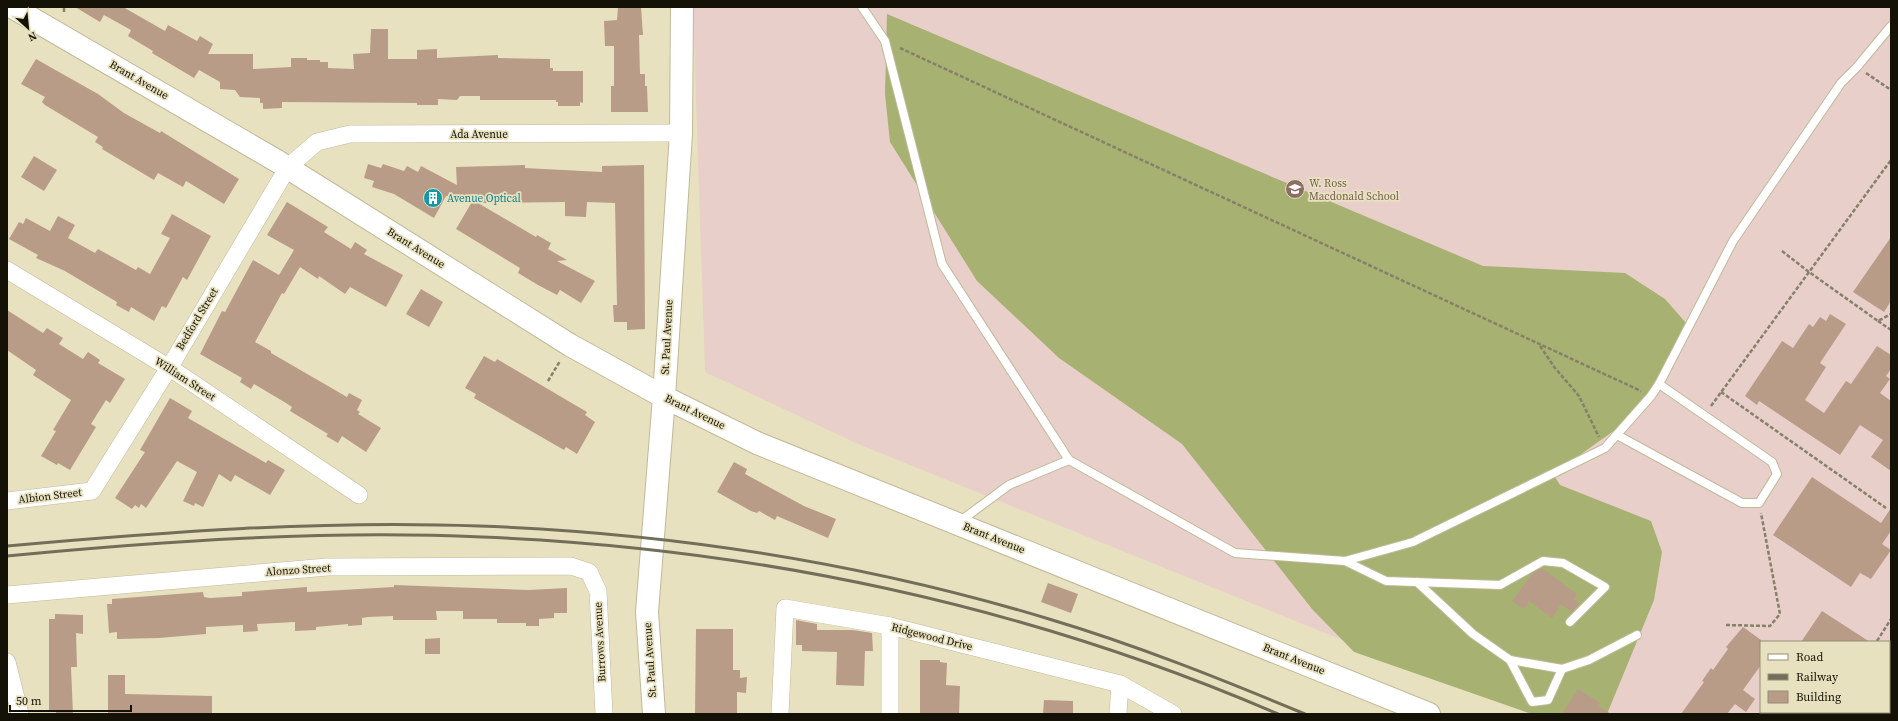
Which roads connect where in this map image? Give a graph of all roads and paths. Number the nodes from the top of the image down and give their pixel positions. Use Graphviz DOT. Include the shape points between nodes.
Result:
graph roads {
  1 [pos="12,7"];
  2 [pos="64,7"];
  3 [pos="682,7"];
  4 [pos="862,7"];
  5 [pos="64,12"];
  6 [pos="1891,26"];
  7 [pos="885,41"];
  8 [pos="1857,67"];
  9 [pos="1891,90"];
  10 [pos="681,133"];
  11 [pos="1891,160"];
  12 [pos="288,168"];
  13 [pos="1782,251"];
  14 [pos="7,270"];
  15 [pos="1809,272"];
  16 [pos="1891,314"];
  17 [pos="1878,320"];
  18 [pos="1891,330"];
  19 [pos="570,345"];
  20 [pos="1540,345"];
  21 [pos="173,370"];
  22 [pos="548,381"];
  23 [pos="1659,384"];
  24 [pos="1720,392"];
  25 [pos="1651,396"];
  26 [pos="664,397"];
  27 [pos="1703,416"];
  28 [pos="1617,435"];
  29 [pos="1605,448"];
  30 [pos="1069,460"];
  31 [pos="92,490"];
  32 [pos="359,495"];
  33 [pos="7,501"];
  34 [pos="1759,503"];
  35 [pos="1886,508"];
  36 [pos="958,523"];
  37 [pos="1345,561"];
  38 [pos="589,572"];
  39 [pos="1417,582"];
  40 [pos="7,595"];
  41 [pos="1891,619"];
  42 [pos="1570,622"];
  43 [pos="1726,625"];
  44 [pos="890,626"];
  45 [pos="1637,635"];
  46 [pos="1877,641"];
  47 [pos="1510,660"];
  48 [pos="7,662"];
  49 [pos="1562,669"];
  50 [pos="1120,684"];
  51 [pos="20,714"];
  52 [pos="604,714"];
  53 [pos="654,714"];
  54 [pos="780,714"];
  55 [pos="890,714"];
  56 [pos="1118,714"];
  57 [pos="1173,714"];
  58 [pos="1430,714"];
  1 -- 12 [label="main road, Brant Avenue"];
  2 -- 5 [label="path"];
  3 -- 10 [label="main road, St. Paul Avenue"];
  4 -- 7 [label="lane"];
  6 -- 8 [label="lane"];
  7 -- 20 [label="path"];
  7 -- 30 [label="lane" via="942,264"];
  8 -- 9 [label="path"];
  8 -- 23 [label="lane" via="1841,83 1733,241"];
  10 -- 12 [label="street, Ada Avenue" via="350,134 318,142"];
  10 -- 26 [label="main road, St. Paul Avenue"];
  11 -- 15 [label="path"];
  12 -- 19 [label="main road, Brant Avenue"];
  12 -- 21 [label="street, Bedford Street"];
  13 -- 15 [label="path"];
  14 -- 21 [label="street, William Street"];
  15 -- 17 [label="path"];
  15 -- 24 [label="path"];
  16 -- 17 [label="path"];
  17 -- 18 [label="path"];
  19 -- 22 [label="path"];
  19 -- 26 [label="main road, Brant Avenue"];
  20 -- 25 [label="path"];
  20 -- 29 [label="path" via="1578,396"];
  21 -- 31 [label="street, Bedford Street"];
  21 -- 32 [label="street, William Street"];
  23 -- 25 [label="lane"];
  23 -- 27 [label="lane"];
  24 -- 27 [label="path"];
  24 -- 35 [label="path"];
  25 -- 28 [label="lane"];
  26 -- 36 [label="main road, Brant Avenue" via="758,443"];
  26 -- 53 [label="main road, St. Paul Avenue" via="647,612"];
  27 -- 34 [label="lane" via="1772,462 1778,474"];
  28 -- 29 [label="lane"];
  28 -- 34 [label="lane" via="1742,503"];
  29 -- 37 [label="lane" via="1413,542"];
  30 -- 36 [label="lane" via="1009,485"];
  30 -- 37 [label="lane" via="1234,553"];
  31 -- 33 [label="street, Albion Street"];
  34 -- 43 [label="path" via="1780,614 1770,626"];
  36 -- 58 [label="main road, Brant Avenue"];
  37 -- 39 [label="lane" via="1386,581"];
  38 -- 40 [label="street, Alonzo Street" via="571,566 327,567"];
  38 -- 52 [label="street, Burrows Avenue" via="598,591"];
  39 -- 42 [label="lane" via="1500,585 1543,561 1563,563 1605,588"];
  39 -- 47 [label="lane" via="1473,634"];
  41 -- 46 [label="path"];
  44 -- 50 [label="street, Ridgewood Drive"];
  44 -- 54 [label="street, Ridgewood Drive" via="785,608"];
  44 -- 55 [label="street"];
  45 -- 49 [label="lane" via="1589,660"];
  47 -- 49 [label="lane"];
  47 -- 49 [label="lane" via="1532,702 1548,700"];
  48 -- 51 [label="street"];
  50 -- 56 [label="street"];
  50 -- 57 [label="street, Ridgewood Drive"];
}
